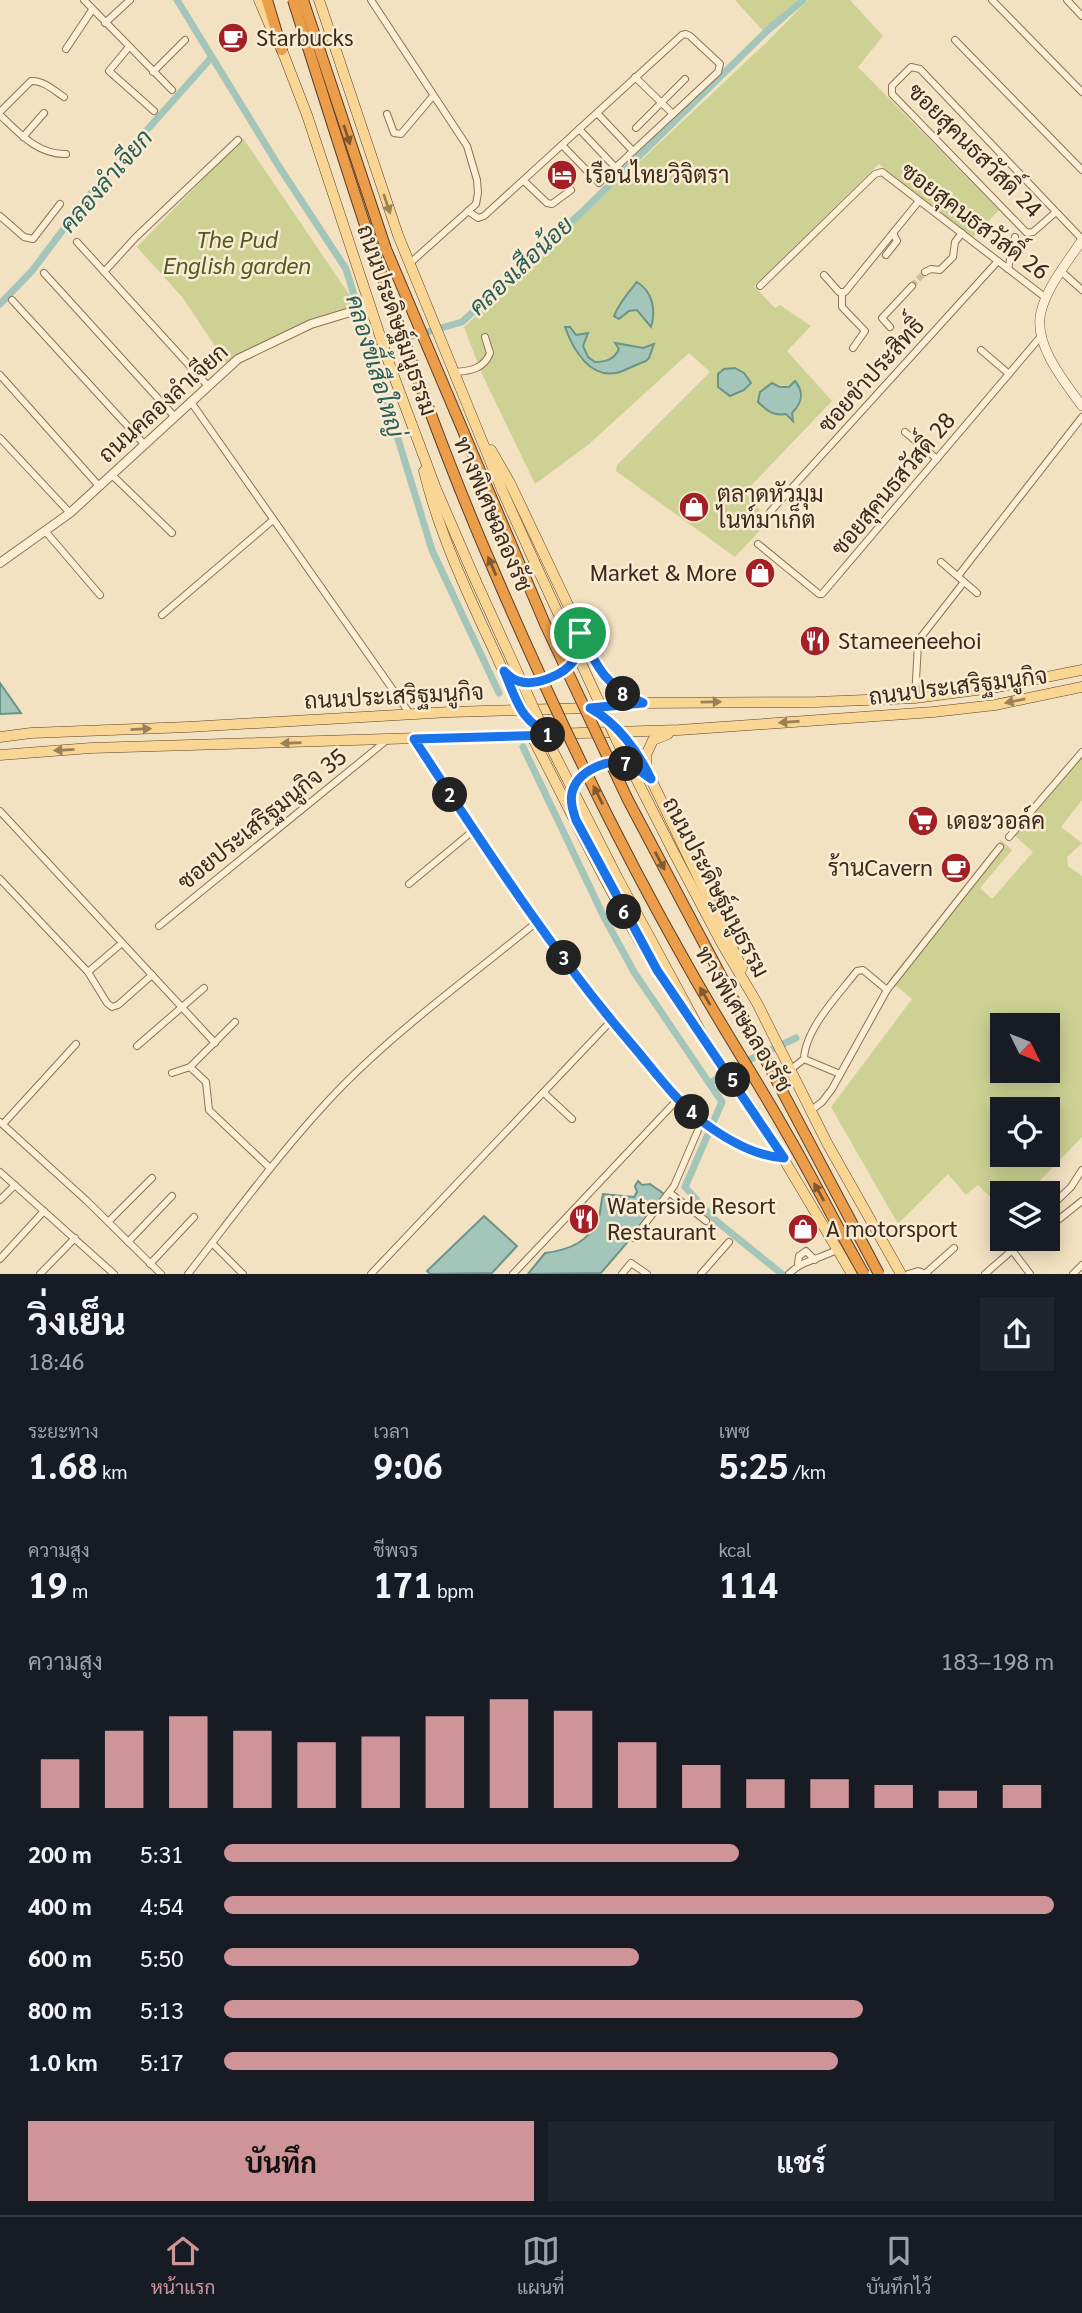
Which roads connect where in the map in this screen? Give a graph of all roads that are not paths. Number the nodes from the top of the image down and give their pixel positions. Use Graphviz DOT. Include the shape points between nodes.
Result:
graph roads {
  1 [pos="84,0"];
  2 [pos="130,0"];
  3 [pos="259,0"];
  4 [pos="267,0"];
  5 [pos="293,0"];
  6 [pos="303,0"];
  7 [pos="319,0"];
  8 [pos="371,0"];
  9 [pos="992,0"];
  10 [pos="1067,0"];
  11 [pos="92,9"];
  12 [pos="1082,16"];
  13 [pos="105,23"];
  14 [pos="185,40"];
  15 [pos="955,40"];
  16 [pos="129,47"];
  17 [pos="66,49"];
  18 [pos="282,50"];
  19 [pos="153,72"];
  20 [pos="635,77"];
  21 [pos="685,79"];
  22 [pos="172,90"];
  23 [pos="1082,92"];
  24 [pos="433,96"];
  25 [pos="64,97"];
  26 [pos="661,103"];
  27 [pos="154,111"];
  28 [pos="44,113"];
  29 [pos="597,113"];
  30 [pos="0,114"];
  31 [pos="387,114"];
  32 [pos="673,114"];
  33 [pos="636,128"];
  34 [pos="579,129"];
  35 [pos="23,138"];
  36 [pos="238,140"];
  37 [pos="562,145"];
  38 [pos="633,151"];
  39 [pos="66,154"];
  40 [pos="616,168"];
  41 [pos="1082,170"];
  42 [pos="524,181"];
  43 [pos="570,190"];
  44 [pos="919,201"];
  45 [pos="60,204"];
  46 [pos="468,211"];
  47 [pos="1056,212"];
  48 [pos="0,216"];
  49 [pos="893,233"];
  50 [pos="962,233"];
  51 [pos="1015,237"];
  52 [pos="1082,239"];
  53 [pos="77,242"];
  54 [pos="1079,253"];
  55 [pos="886,255"];
  56 [pos="998,261"];
  57 [pos="409,264"];
  58 [pos="1008,268"];
  59 [pos="104,272"];
  60 [pos="925,272"];
  61 [pos="1062,272"];
  62 [pos="44,273"];
  63 [pos="824,275"];
  64 [pos="760,286"];
  65 [pos="912,286"];
  66 [pos="1082,289"];
  67 [pos="842,293"];
  68 [pos="1046,298"];
  69 [pos="12,300"];
  70 [pos="362,307"];
  71 [pos="890,327"];
  72 [pos="1042,335"];
  73 [pos="485,337"];
  74 [pos="853,348"];
  75 [pos="981,350"];
  76 [pos="455,372"];
  77 [pos="1009,374"];
  78 [pos="0,375"];
  79 [pos="208,386"];
  80 [pos="191,402"];
  81 [pos="1082,406"];
  82 [pos="174,416"];
  83 [pos="1082,417"];
  84 [pos="475,419"];
  85 [pos="412,425"];
  86 [pos="905,432"];
  87 [pos="0,438"];
  88 [pos="144,444"];
  89 [pos="937,459"];
  90 [pos="112,475"];
  91 [pos="99,486"];
  92 [pos="770,512"];
  93 [pos="70,513"];
  94 [pos="273,520"];
  95 [pos="46,531"];
  96 [pos="172,533"];
  97 [pos="758,544"];
  98 [pos="1,561"];
  99 [pos="941,562"];
  100 [pos="957,576"];
  101 [pos="964,582"];
  102 [pos="977,593"];
  103 [pos="100,595"];
  104 [pos="162,615"];
  105 [pos="580,633"];
  106 [pos="1082,670"];
  107 [pos="504,671"];
  108 [pos="1082,687"];
  109 [pos="915,698"];
  110 [pos="643,703"];
  111 [pos="590,708"];
  112 [pos="520,709"];
  113 [pos="410,714"];
  114 [pos="679,730"];
  115 [pos="621,733"];
  116 [pos="531,735"];
  117 [pos="553,735"];
  118 [pos="0,737"];
  119 [pos="414,739"];
  120 [pos="387,740"];
  121 [pos="1082,752"];
  122 [pos="0,755"];
  123 [pos="648,774"];
  124 [pos="0,811"];
  125 [pos="576,820"];
  126 [pos="474,830"];
  127 [pos="1009,837"];
  128 [pos="1000,847"];
  129 [pos="0,879"];
  130 [pos="409,884"];
  131 [pos="538,921"];
  132 [pos="159,926"];
  133 [pos="122,943"];
  134 [pos="89,972"];
  135 [pos="152,975"];
  136 [pos="204,988"];
  137 [pos="887,990"];
  138 [pos="757,1003"];
  139 [pos="182,1007"];
  140 [pos="611,1021"];
  141 [pos="235,1022"];
  142 [pos="704,1036"];
  143 [pos="215,1042"];
  144 [pos="76,1044"];
  145 [pos="137,1046"];
  146 [pos="804,1059"];
  147 [pos="190,1066"];
  148 [pos="789,1070"];
  149 [pos="172,1073"];
  150 [pos="841,1074"];
  151 [pos="544,1093"];
  152 [pos="678,1099"];
  153 [pos="810,1111"];
  154 [pos="572,1119"];
  155 [pos="702,1121"];
  156 [pos="2,1123"];
  157 [pos="784,1158"];
  158 [pos="270,1168"];
  159 [pos="1082,1170"];
  160 [pos="0,1172"];
  161 [pos="152,1178"];
  162 [pos="15,1185"];
  163 [pos="670,1193"];
  164 [pos="172,1196"];
  165 [pos="1060,1198"];
  166 [pos="0,1200"];
  167 [pos="1082,1201"];
  168 [pos="44,1211"];
  169 [pos="194,1217"];
  170 [pos="1060,1218"];
  171 [pos="109,1221"];
  172 [pos="706,1221"];
  173 [pos="634,1237"];
  174 [pos="75,1238"];
  175 [pos="128,1242"];
  176 [pos="729,1242"];
  177 [pos="212,1243"];
  178 [pos="954,1248"];
  179 [pos="838,1250"];
  180 [pos="1011,1251"];
  181 [pos="1013,1251"];
  182 [pos="0,1259"];
  183 [pos="150,1264"];
  184 [pos="1082,1265"];
  185 [pos="110,1272"];
  186 [pos="790,1272"];
  187 [pos="40,1273"];
  188 [pos="160,1273"];
  189 [pos="188,1273"];
  190 [pos="243,1273"];
  191 [pos="371,1273"];
  192 [pos="513,1273"];
  193 [pos="622,1273"];
  194 [pos="647,1273"];
  195 [pos="701,1273"];
  196 [pos="852,1273"];
  197 [pos="864,1273"];
  198 [pos="879,1273"];
  199 [pos="901,1273"];
  200 [pos="908,1273"];
  201 [pos="927,1273"];
  202 [pos="985,1273"];
  203 [pos="1030,1273"];
  204 [pos="1073,1273"];
  1 -- 11 [label="street"];
  2 -- 13 [label="street"];
  3 -- 18 [label="main road, ถนนประดิษฐ์มนูธรรม"];
  4 -- 18 [label="highway"];
  197 -- 5 [label="highway, ทางพิเศษฉลองรัช, one-way, bridge" via="643,883 515,620 418,382"];
  6 -- 198 [label="highway, ทางพิเศษฉลองรัช, one-way, bridge" via="386,249 545,624 628,800"];
  7 -- 57 [label="main road, ถนนประดิษฐ์มนูธรรม, one-way"];
  8 -- 24 [label="street"];
  9 -- 23 [label="street"];
  10 -- 12 [label="street"];
  11 -- 13 [label="street"];
  11 -- 17 [label="street"];
  13 -- 16 [label="street"];
  14 -- 19 [label="street"];
  15 -- 41 [label="street"];
  16 -- 19 [label="street"];
  16 -- 27 [label="street" via="108,71"];
  18 -- 70 [label="main road, ถนนประดิษฐ์มนูธรรม" via="307,115"];
  19 -- 22 [label="street"];
  20 -- 26 [label="street"];
  20 -- 29 [label="street"];
  20 -- 32 [label="street" via="685,34 720,64 718,72"];
  21 -- 26 [label="street"];
  24 -- 31 [label="street" via="401,134 394,133"];
  24 -- 46 [label="street" via="471,158 478,193 476,204"];
  25 -- 30 [label="street" via="31,82"];
  26 -- 32 [label="street"];
  26 -- 33 [label="street"];
  28 -- 35 [label="street"];
  29 -- 34 [label="street"];
  29 -- 38 [label="street"];
  30 -- 35 [label="street"];
  32 -- 38 [label="street"];
  34 -- 37 [label="street"];
  34 -- 40 [label="street"];
  35 -- 39 [label="street" via="50,153"];
  36 -- 59 [label="street"];
  37 -- 40 [label="street" via="599,183"];
  37 -- 42 [label="street"];
  38 -- 40 [label="street"];
  42 -- 43 [label="street" via="547,203 558,201"];
  42 -- 46 [label="street" via="484,216 478,218"];
  44 -- 49 [label="street"];
  44 -- 50 [label="street, ซอยสุคนธสวัสดิ์ 26"];
  44 -- 64 [label="street, ซอยสุคนธสวัสดิ์ 26" via="878,172"];
  45 -- 48 [label="street" via="33,239 24,237"];
  46 -- 57 [label="street"];
  47 -- 47 [label="street, ซอยสุคนธสวัสดิ์ 24" via="1027,233 892,94 892,86 911,67 920,69"];
  47 -- 52 [label="street, ซอยสุคนธสวัสดิ์ 24"];
  49 -- 55 [label="street" via="897,241"];
  49 -- 67 [label="street"];
  50 -- 56 [label="street, ซอยสุคนธสวัสดิ์ 26"];
  50 -- 60 [label="street" via="953,257 940,270"];
  51 -- 58 [label="street"];
  52 -- 54 [label="main road"];
  53 -- 59 [label="street"];
  54 -- 61 [label="main road"];
  56 -- 58 [label="street, ซอยสุคนธสวัสดิ์ 26"];
  56 -- 92 [label="street, ซอยขำประสิทธิ์"];
  57 -- 76 [label="main road, ถนนประดิษฐ์มนูธรรม"];
  58 -- 68 [label="street, ซอยสุคนธสวัสดิ์ 26"];
  59 -- 79 [label="street"];
  61 -- 66 [label="street"];
  61 -- 68 [label="main road"];
  62 -- 82 [label="street"];
  63 -- 67 [label="street"];
  65 -- 71 [label="street" via="883,318"];
  67 -- 74 [label="street" via="842,307 865,331"];
  68 -- 72 [label="main road" via="1040,314"];
  69 -- 88 [label="street"];
  70 -- 79 [label="street, ถนนคลองลำเจียก" via="310,324 244,356"];
  70 -- 85 [label="main road, ถนนประดิษฐ์มนูธรรม" via="383,344"];
  72 -- 77 [label="street, ซอยสุคนธสวัสดิ์ 28"];
  72 -- 81 [label="main road" via="1049,358"];
  73 -- 76 [label="street" via="490,353 485,364"];
  75 -- 77 [label="street"];
  76 -- 84 [label="main road, ถนนประดิษฐ์มนูธรรม"];
  77 -- 89 [label="street, ซอยสุคนธสวัสดิ์ 28"];
  78 -- 91 [label="street"];
  79 -- 80 [label="street, ถนนคลองลำเจียก"];
  80 -- 82 [label="street, ถนนคลองลำเจียก"];
  80 -- 94 [label="street"];
  82 -- 88 [label="street, ถนนคลองลำเจียก"];
  83 -- 100 [label="street"];
  84 -- 105 [label="main road"];
  84 -- 138 [label="main road, ถนนประดิษฐ์มนูธรรม, bridge" via="502,490 617,741"];
  85 -- 107 [label="main road" via="428,491"];
  85 -- 142 [label="main road, ถนนประดิษฐ์มนูธรรม, bridge" via="554,753"];
  86 -- 89 [label="street"];
  87 -- 93 [label="street"];
  88 -- 90 [label="street, ถนนคลองลำเจียก"];
  89 -- 97 [label="street, ซอยสุคนธสวัสดิ์ 28" via="822,594"];
  90 -- 91 [label="street, ถนนคลองลำเจียก"];
  90 -- 96 [label="street"];
  91 -- 93 [label="street, ถนนคลองลำเจียก"];
  93 -- 95 [label="street, ถนนคลองลำเจียก"];
  94 -- 104 [label="street"];
  94 -- 113 [label="street"];
  95 -- 98 [label="street, ถนนคลองลำเจียก"];
  95 -- 103 [label="street"];
  99 -- 100 [label="street"];
  100 -- 101 [label="street"];
  101 -- 102 [label="street"];
  101 -- 109 [label="street" via="918,644"];
  105 -- 107 [label="main road" via="574,660 557,674 524,682"];
  105 -- 110 [label="main road" via="605,678"];
  106 -- 109 [label="main road, ถนนประเสริฐมนูกิจ"];
  107 -- 112 [label="main road"];
  108 -- 114 [label="main road, ถนนประเสริฐมนูกิจ, one-way" via="933,712"];
  110 -- 109 [label="main road, ถนนประเสริฐมนูกิจ, one-way"];
  110 -- 111 [label="main road, ถนนประเสริฐมนูกิจ"];
  111 -- 112 [label="main road, ถนนประเสริฐมนูกิจ"];
  111 -- 115 [label="main road"];
  112 -- 113 [label="main road, ถนนประเสริฐมนูกิจ"];
  112 -- 117 [label="main road" via="533,725"];
  118 -- 113 [label="main road, ถนนประเสริฐมนูกิจ, one-way"];
  114 -- 115 [label="main road, ถนนประเสริฐมนูกิจ"];
  114 -- 123 [label="main road" via="653,740 646,755"];
  115 -- 117 [label="main road, ถนนประเสริฐมนูกิจ"];
  115 -- 123 [label="main road"];
  116 -- 117 [label="main road, ถนนประเสริฐมนูกิจ"];
  116 -- 119 [label="main road, ถนนประเสริฐมนูกิจ"];
  116 -- 125 [label="main road"];
  119 -- 120 [label="main road, ถนนประเสริฐมนูกิจ"];
  119 -- 126 [label="street"];
  120 -- 122 [label="main road, ถนนประเสริฐมนูกิจ, one-way"];
  120 -- 132 [label="street, ซอยประเสริฐมนูกิจ 35"];
  121 -- 127 [label="street"];
  123 -- 125 [label="main road" via="616,763 591,769 581,776 572,795"];
  123 -- 138 [label="main road"];
  124 -- 133 [label="street"];
  125 -- 142 [label="main road" via="657,970"];
  126 -- 130 [label="street"];
  126 -- 131 [label="street"];
  128 -- 137 [label="street"];
  129 -- 134 [label="street"];
  131 -- 140 [label="street"];
  131 -- 158 [label="street" via="330,1099"];
  133 -- 134 [label="street"];
  133 -- 135 [label="street"];
  134 -- 135 [label="street" via="112,1007"];
  135 -- 139 [label="street"];
  136 -- 139 [label="street"];
  137 -- 146 [label="street" via="863,970 857,971 816,1025"];
  137 -- 150 [label="street"];
  138 -- 148 [label="main road, ถนนประดิษฐ์มนูธรรม"];
  139 -- 143 [label="street"];
  139 -- 145 [label="street"];
  140 -- 151 [label="street"];
  140 -- 152 [label="street"];
  141 -- 143 [label="street"];
  142 -- 157 [label="main road, ถนนประดิษฐ์มนูธรรม"];
  143 -- 147 [label="street"];
  144 -- 156 [label="street"];
  146 -- 148 [label="street"];
  146 -- 150 [label="street"];
  147 -- 149 [label="street"];
  147 -- 158 [label="street" via="206,1082 209,1110"];
  148 -- 153 [label="main road, ถนนประดิษฐ์มนูธรรม"];
  150 -- 153 [label="street" via="827,1097"];
  151 -- 154 [label="street"];
  151 -- 191 [label="street"];
  152 -- 155 [label="street"];
  152 -- 192 [label="street"];
  153 -- 199 [label="main road, ถนนประดิษฐ์มนูธรรม"];
  155 -- 157 [label="street" via="745,1149"];
  155 -- 163 [label="street"];
  156 -- 171 [label="street"];
  157 -- 179 [label="main road, ถนนประดิษฐ์มนูธรรม"];
  158 -- 177 [label="street"];
  159 -- 165 [label="street"];
  160 -- 162 [label="street"];
  161 -- 171 [label="street"];
  162 -- 166 [label="street"];
  162 -- 168 [label="street"];
  163 -- 172 [label="street"];
  163 -- 173 [label="street"];
  164 -- 175 [label="street"];
  167 -- 170 [label="street"];
  168 -- 174 [label="street"];
  168 -- 182 [label="street"];
  169 -- 183 [label="street"];
  171 -- 175 [label="street"];
  174 -- 185 [label="street"];
  174 -- 187 [label="street"];
  175 -- 183 [label="street"];
  176 -- 195 [label="street"];
  177 -- 189 [label="street"];
  177 -- 190 [label="street"];
  178 -- 201 [label="street"];
  179 -- 186 [label="street" via="798,1264"];
  179 -- 196 [label="main road, ถนนประดิษฐ์มนูธรรม"];
  180 -- 202 [label="street"];
  181 -- 203 [label="street"];
  183 -- 188 [label="street"];
  184 -- 204 [label="street"];
  193 -- 194 [label="street" via="631,1263"];
  200 -- 201 [label="street"];
}
